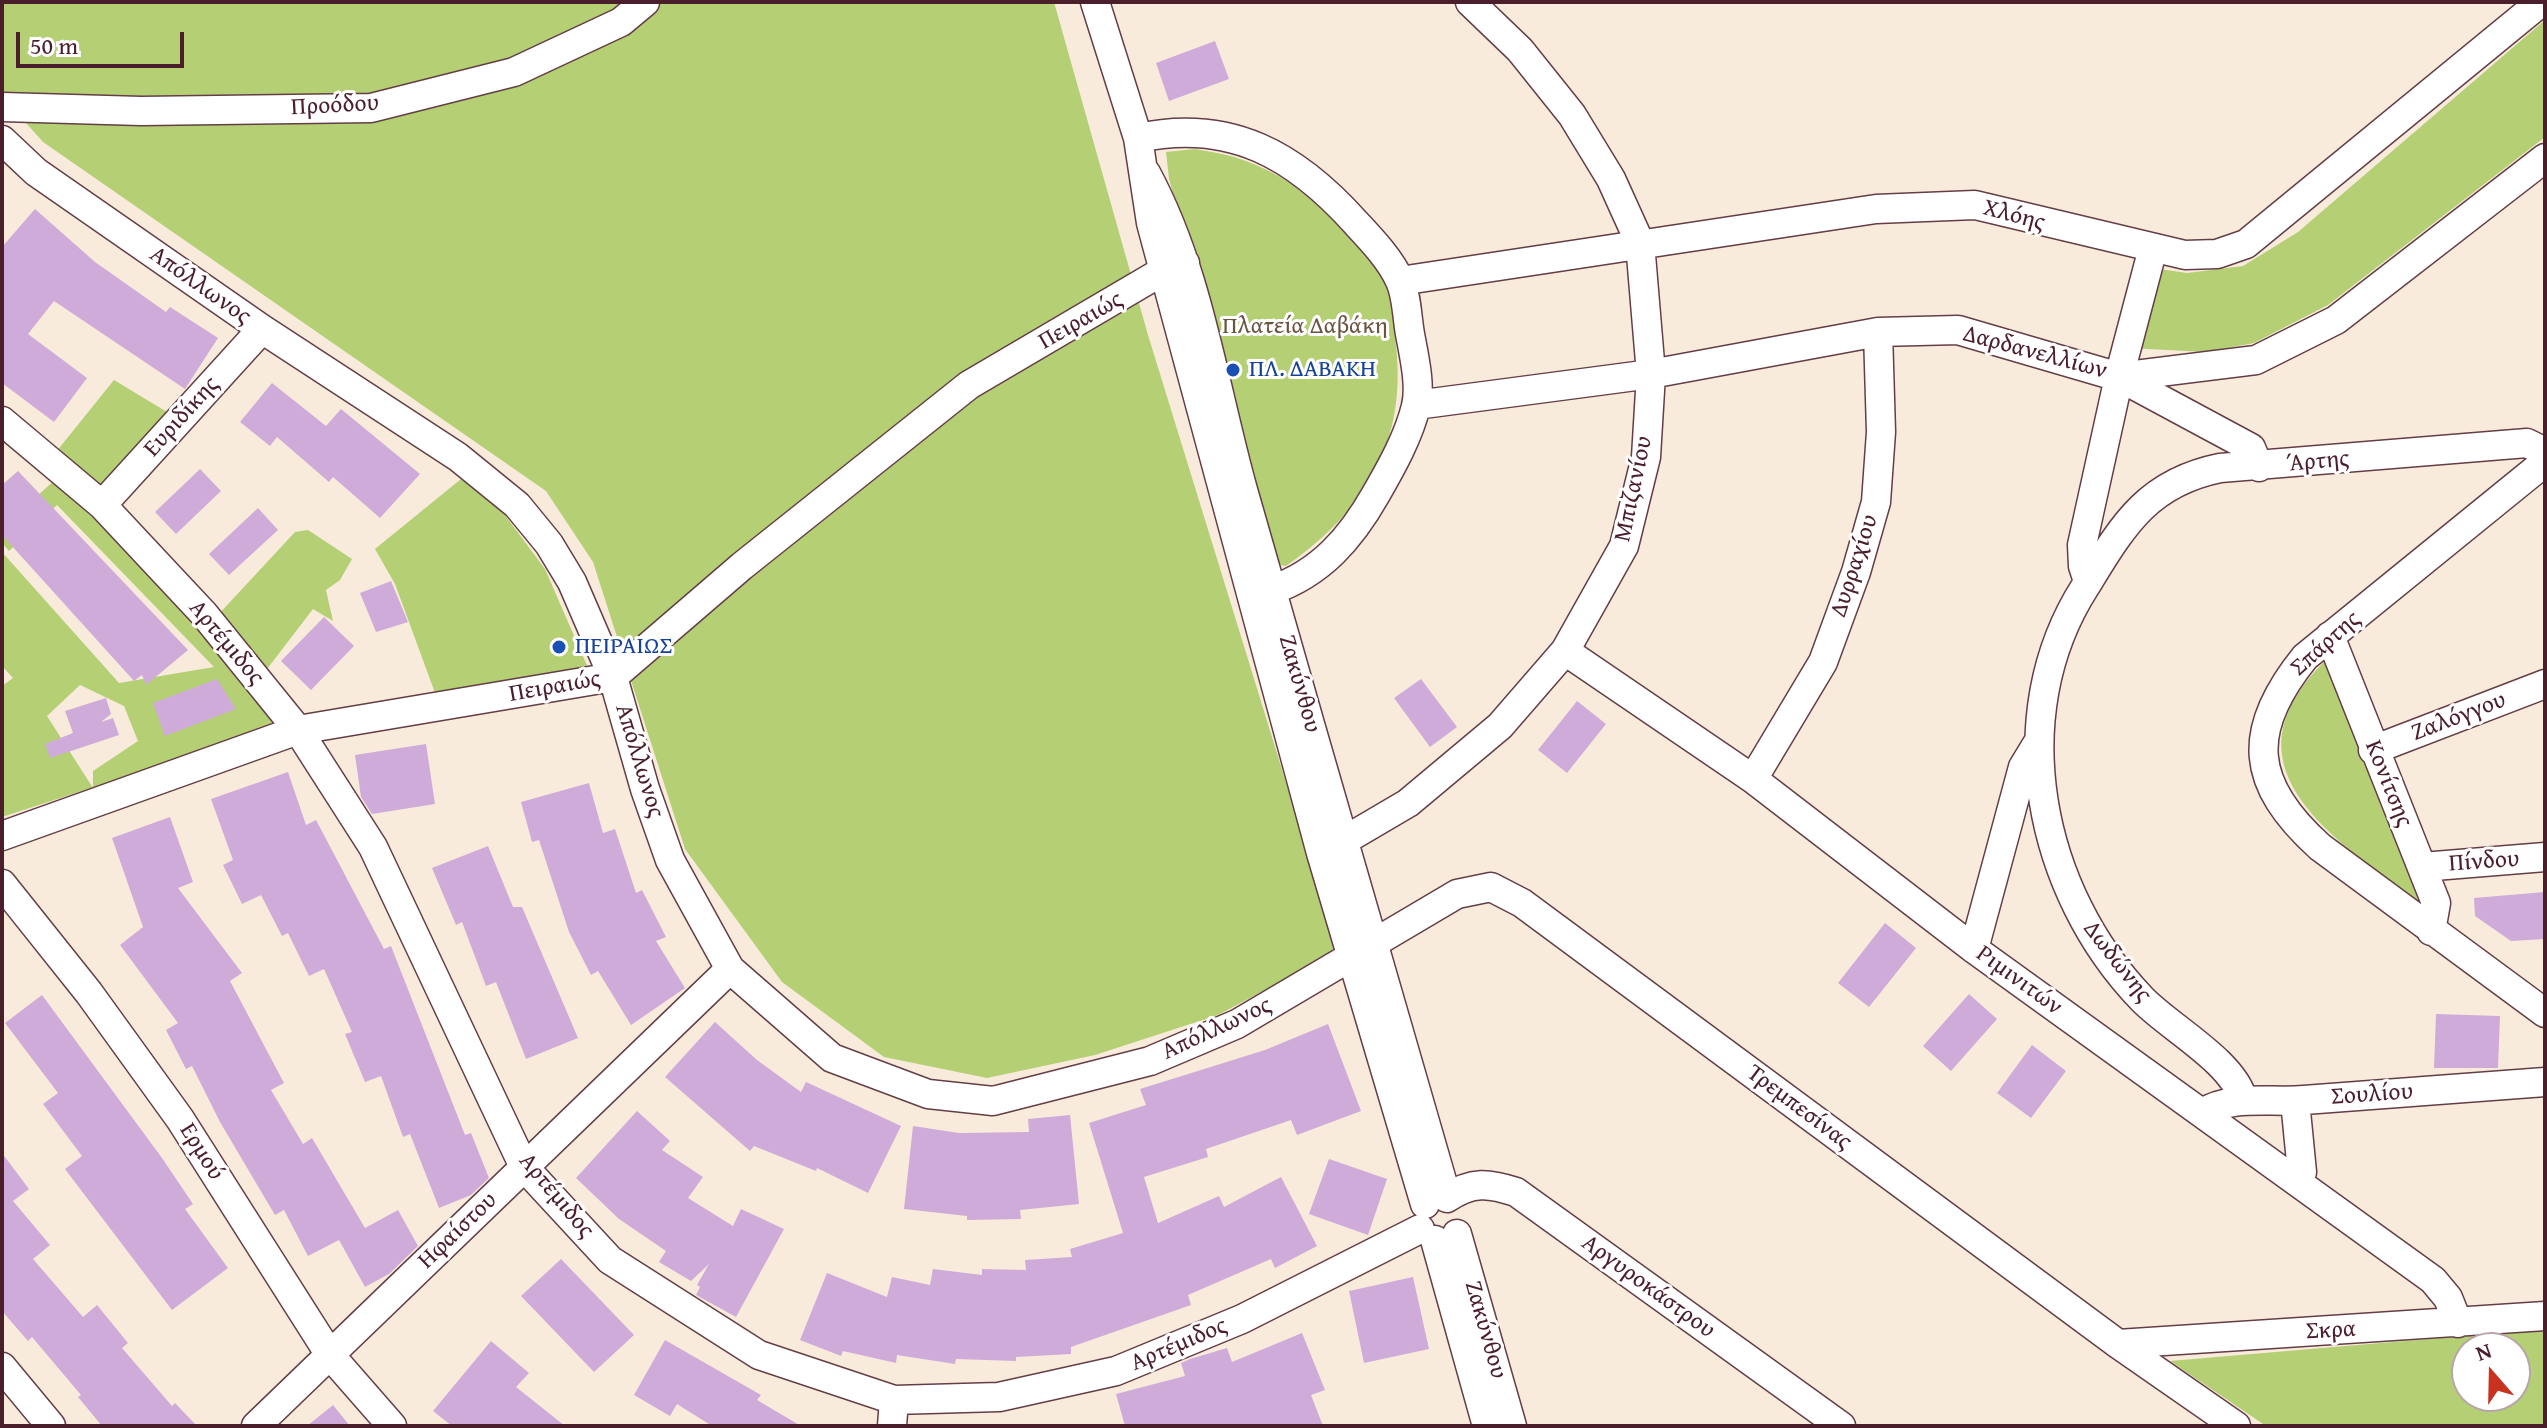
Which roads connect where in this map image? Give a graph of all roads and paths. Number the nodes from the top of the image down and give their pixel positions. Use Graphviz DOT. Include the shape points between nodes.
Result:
graph roads {
  1 [pos="645,2"];
  2 [pos="1095,2"];
  3 [pos="1470,2"];
  4 [pos="2541,2"];
  5 [pos="2,107"];
  6 [pos="1138,138"];
  7 [pos="2,140"];
  8 [pos="2545,158"];
  9 [pos="1146,173"];
  10 [pos="1151,223"];
  11 [pos="1640,243"];
  12 [pos="2153,248"];
  13 [pos="1174,267"];
  14 [pos="1400,281"];
  15 [pos="1119,299"];
  16 [pos="1175,312"];
  17 [pos="262,329"];
  18 [pos="1878,332"];
  19 [pos="1651,374"];
  20 [pos="2119,377"];
  21 [pos="1416,405"];
  22 [pos="2,421"];
  23 [pos="2545,452"];
  24 [pos="2545,462"];
  25 [pos="2259,467"];
  26 [pos="102,505"];
  27 [pos="2088,581"];
  28 [pos="1272,590"];
  29 [pos="2330,636"];
  30 [pos="1565,651"];
  31 [pos="613,677"];
  32 [pos="2545,684"];
  33 [pos="298,730"];
  34 [pos="2037,743"];
  35 [pos="2373,750"];
  36 [pos="1753,779"];
  37 [pos="2,836"];
  38 [pos="1332,848"];
  39 [pos="2545,857"];
  40 [pos="2422,867"];
  41 [pos="2,884"];
  42 [pos="2431,931"];
  43 [pos="1974,949"];
  44 [pos="1361,951"];
  45 [pos="730,969"];
  46 [pos="2545,1013"];
  47 [pos="2545,1082"];
  48 [pos="2243,1100"];
  49 [pos="2295,1101"];
  50 [pos="2202,1113"];
  51 [pos="524,1167"];
  52 [pos="2298,1182"];
  53 [pos="1437,1221"];
  54 [pos="2545,1316"];
  55 [pos="2458,1323"];
  56 [pos="2118,1344"];
  57 [pos="330,1355"];
  58 [pos="2,1367"];
  59 [pos="893,1413"];
  60 [pos="1502,1424"];
  61 [pos="51,1426"];
  62 [pos="256,1426"];
  63 [pos="392,1426"];
  64 [pos="1841,1426"];
  65 [pos="2236,1426"];
  1 -- 5 [label="street, Προόδου" via="621,22 514,72 371,108"];
  2 -- 6 [label="street, Ζακύνθου"];
  3 -- 11 [label="street, Μπιζανίου" via="1520,50 1572,115 1611,179"];
  4 -- 12 [label="street, Χλόης" via="2246,244 2217,254"];
  6 -- 9 [label="street, Ζακύνθου"];
  6 -- 14 [label="street" via="1164,132 1217,134 1274,152 1324,188"];
  7 -- 17 [label="street, Απόλλωνος" via="36,172"];
  8 -- 20 [label="street, Δαρδανελλίων" via="2336,320 2256,360"];
  9 -- 10 [label="street, Ζακύνθου"];
  9 -- 13 [label="street, Ζακύνθου" via="1171,219"];
  10 -- 13 [label="street, Ζακύνθου"];
  10 -- 15 [label="street" via="1141,264"];
  11 -- 12 [label="street, Χλόης" via="1876,209 1975,205"];
  11 -- 14 [label="street, Χλόης"];
  11 -- 19 [label="street, Μπιζανίου"];
  12 -- 20 [label="street"];
  13 -- 15 [label="street, Πειραιώς"];
  13 -- 16 [label="street, Ζακύνθου"];
  13 -- 28 [label="street, Ζακύνθου"];
  14 -- 21 [label="street" via="1414,357"];
  15 -- 16 [label="street" via="1145,297"];
  15 -- 31 [label="street, Πειραιώς" via="969,385 742,566"];
  16 -- 38 [label="street, Ζακύνθου"];
  17 -- 26 [label="street, Ευριδίκης"];
  17 -- 31 [label="street, Απόλλωνος" via="458,457 517,505 572,582"];
  18 -- 19 [label="street, Δαρδανελλίων"];
  18 -- 20 [label="street, Δαρδανελλίων" via="1958,330"];
  18 -- 36 [label="street, Δυρραχίου" via="1881,432 1876,502 1823,662"];
  19 -- 21 [label="street, Δαρδανελλίων"];
  19 -- 30 [label="street, Μπιζανίου" via="1646,457 1624,546"];
  20 -- 25 [label="street, Άρτης" via="2251,448"];
  20 -- 27 [label="street" via="2082,545"];
  21 -- 28 [label="street" via="1392,466 1354,534 1298,581"];
  22 -- 26 [label="street, Αρτέμιδος"];
  23 -- 25 [label="street, Άρτης" via="2527,443"];
  24 -- 29 [label="street, Σπάρτης"];
  25 -- 27 [label="street, Δωδώνης" via="2203,472 2170,485 2119,530"];
  26 -- 33 [label="street, Αρτέμιδος" via="204,614"];
  27 -- 34 [label="street, Δωδώνης" via="2070,610 2055,652"];
  28 -- 38 [label="street, Ζακύνθου"];
  29 -- 35 [label="street, Κονίτσης"];
  29 -- 42 [label="street, Σπάρτης" via="2280,688 2267,717 2267,773 2291,821"];
  30 -- 36 [label="street, Ριμινιτών"];
  30 -- 38 [label="street, Μπιζανίου" via="1500,726 1408,803"];
  31 -- 33 [label="street, Πειραιώς"];
  31 -- 45 [label="street, Απόλλωνος" via="670,860"];
  32 -- 35 [label="street, Ζαλόγγου"];
  33 -- 37 [label="street, Πειραιώς"];
  33 -- 51 [label="street, Αρτέμιδος" via="373,847"];
  34 -- 43 [label="street, Δωδώνης" via="2023,767"];
  34 -- 48 [label="street, Δωδώνης" via="2057,861 2087,929 2143,1001 2236,1080"];
  35 -- 40 [label="street, Κονίτσης"];
  36 -- 43 [label="street, Ριμινιτών"];
  38 -- 44 [label="street, Ζακύνθου"];
  39 -- 40 [label="street, Πίνδου"];
  40 -- 42 [label="street, Κονίτσης" via="2436,903"];
  41 -- 57 [label="street, Ερμού" via="180,1119"];
  42 -- 46 [label="street, Σπάρτης"];
  43 -- 50 [label="street, Ριμινιτών"];
  44 -- 45 [label="street, Απόλλωνος" via="1237,1024 1150,1061 993,1101 928,1094 832,1058"];
  44 -- 53 [label="street, Ζακύνθου"];
  44 -- 56 [label="street, Τρεμπεσίνας" via="1457,894 1491,887 1522,903"];
  45 -- 51 [label="street, Ηφαίστου"];
  47 -- 49 [label="street, Σουλίου"];
  48 -- 49 [label="street, Σουλίου"];
  48 -- 50 [label="street, Σουλίου" via="2217,1103"];
  49 -- 52 [label="street" via="2302,1172"];
  50 -- 52 [label="street, Ριμινιτών"];
  51 -- 57 [label="street, Ηφαίστου"];
  51 -- 59 [label="street, Αρτέμιδος" via="610,1260 759,1355"];
  52 -- 55 [label="street, Ριμινιτών" via="2433,1280"];
  53 -- 59 [label="street, Αρτέμιδος" via="1242,1319 1116,1371"];
  53 -- 60 [label="street, Ζακύνθου"];
  53 -- 64 [label="street, Αργυροκάστρου" via="1460,1189 1486,1182 1516,1192"];
  54 -- 55 [label="street, Σκρα"];
  55 -- 56 [label="street, Σκρα"];
  56 -- 65 [label="street, Τρεμπεσίνας"];
  57 -- 62 [label="street, Ηφαίστου"];
  57 -- 63 [label="street, Ερμού"];
  58 -- 61 [label="street"];
}
